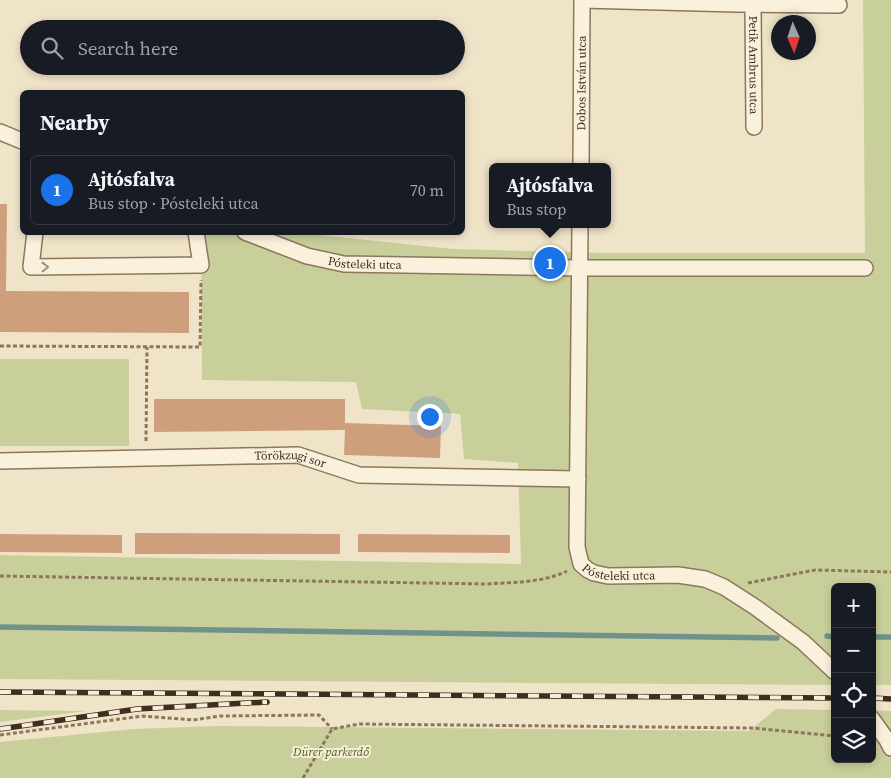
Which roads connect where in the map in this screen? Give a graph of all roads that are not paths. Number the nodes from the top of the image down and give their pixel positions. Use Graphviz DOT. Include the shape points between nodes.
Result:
graph roads {
  1 [pos="582,0"];
  2 [pos="753,4"];
  3 [pos="839,5"];
  4 [pos="754,127"];
  5 [pos="0,132"];
  6 [pos="20,140"];
  7 [pos="581,163"];
  8 [pos="580,228"];
  9 [pos="35,235"];
  10 [pos="196,235"];
  11 [pos="253,235"];
  12 [pos="580,268"];
  13 [pos="865,268"];
  14 [pos="0,461"];
  15 [pos="578,480"];
  16 [pos="831,668"];
  17 [pos="876,724"];
  18 [pos="891,748"];
  1 -- 2 [label="street, Petik Ambrus utca"];
  1 -- 7 [label="street, Dobos István utca"];
  2 -- 3 [label="street, Petik Ambrus utca"];
  2 -- 4 [label="street, Petik Ambrus utca"];
  5 -- 6 [label="street"];
  8 -- 12 [label="street"];
  9 -- 10 [label="street, one-way" via="31,267 201,265"];
  11 -- 12 [label="street, Pósteleki utca" via="307,256 344,264"];
  12 -- 13 [label="street, Pósteleki utca"];
  12 -- 15 [label="street, Pósteleki utca"];
  14 -- 15 [label="street, Törökzugi sor" via="298,454 359,475"];
  15 -- 16 [label="street, Pósteleki utca" via="576,547 581,564 588,570 601,575 678,575 705,579 755,606 803,642"];
  17 -- 18 [label="street"];
}
